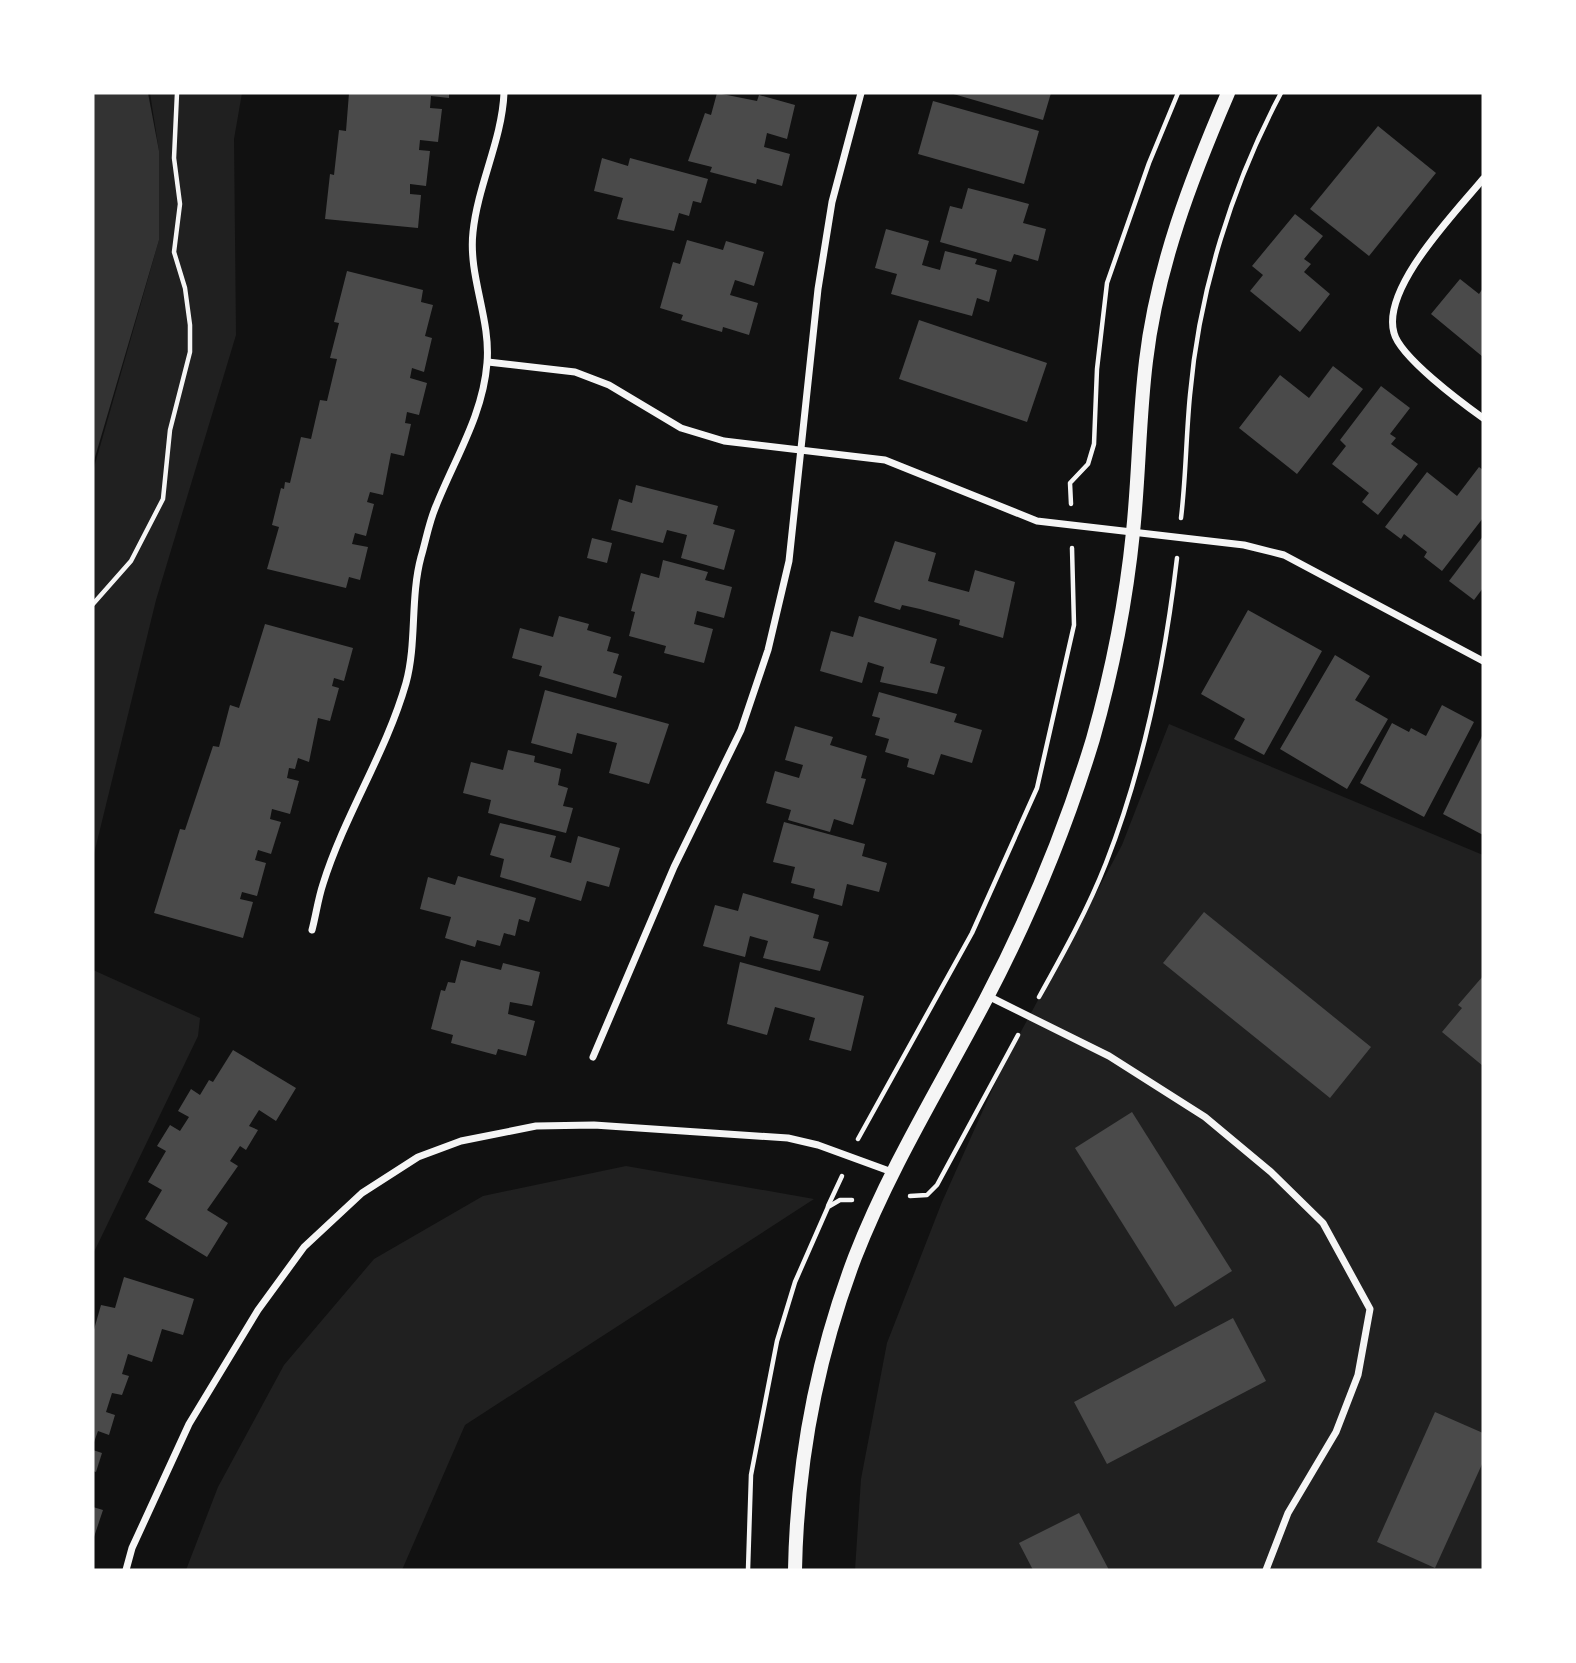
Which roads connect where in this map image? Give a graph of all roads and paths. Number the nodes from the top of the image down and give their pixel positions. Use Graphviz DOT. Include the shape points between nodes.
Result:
graph roads {
  1 [pos="177,93"];
  2 [pos="504,93"];
  3 [pos="861,93"];
  4 [pos="1178,93"];
  5 [pos="1228,93"];
  6 [pos="1483,179"];
  7 [pos="488,362"];
  8 [pos="1483,418"];
  9 [pos="802,450"];
  10 [pos="1071,525"];
  11 [pos="1133,533"];
  12 [pos="93,604"];
  13 [pos="1483,661"];
  14 [pos="313,930"];
  15 [pos="988,996"];
  16 [pos="593,1057"];
  17 [pos="850,1157"];
  18 [pos="892,1172"];
  19 [pos="828,1207"];
  20 [pos="126,1570"];
  21 [pos="795,1570"];
  22 [pos="1266,1570"];
  1 -- 12 [label="path" via="174,158 180,204 174,252 185,288 190,352 170,430 163,499 131,561"];
  2 -- 7 [label="street" via="503,112 476,199 472,240"];
  3 -- 9 [label="street" via="830,215"];
  4 -- 10 [label="path" via="1107,283 1094,444 1088,464 1070,483"];
  5 -- 11 [label="main road" via="1190,182 1163,269 1146,359"];
  6 -- 8 [label="street" via="1422,255 1394,303 1394,334 1415,363"];
  7 -- 9 [label="street" via="575,372 609,384 681,428 724,440"];
  7 -- 14 [label="street" via="479,411 435,508 420,561 407,680 389,735 323,884"];
  9 -- 10 [label="street" via="885,460 1037,521"];
  9 -- 16 [label="street" via="789,561 768,650 745,719 674,867"];
  10 -- 11 [label="street"];
  10 -- 17 [label="path" via="1074,625 1037,788 972,933"];
  11 -- 13 [label="street" via="1244,545 1284,555"];
  11 -- 15 [label="main road" via="1118,635 1093,739 1057,843"];
  15 -- 18 [label="main road"];
  15 -- 22 [label="street" via="1109,1056 1205,1117 1323,1223 1370,1309 1358,1375 1336,1432 1288,1513"];
  17 -- 18 [label="street"];
  17 -- 19 [label="path"];
  17 -- 20 [label="street" via="788,1138 583,1125 537,1126 461,1141 418,1157 362,1194 304,1247 258,1310 189,1424"];
  18 -- 21 [label="main road" via="854,1259 827,1346 796,1509"];
}
